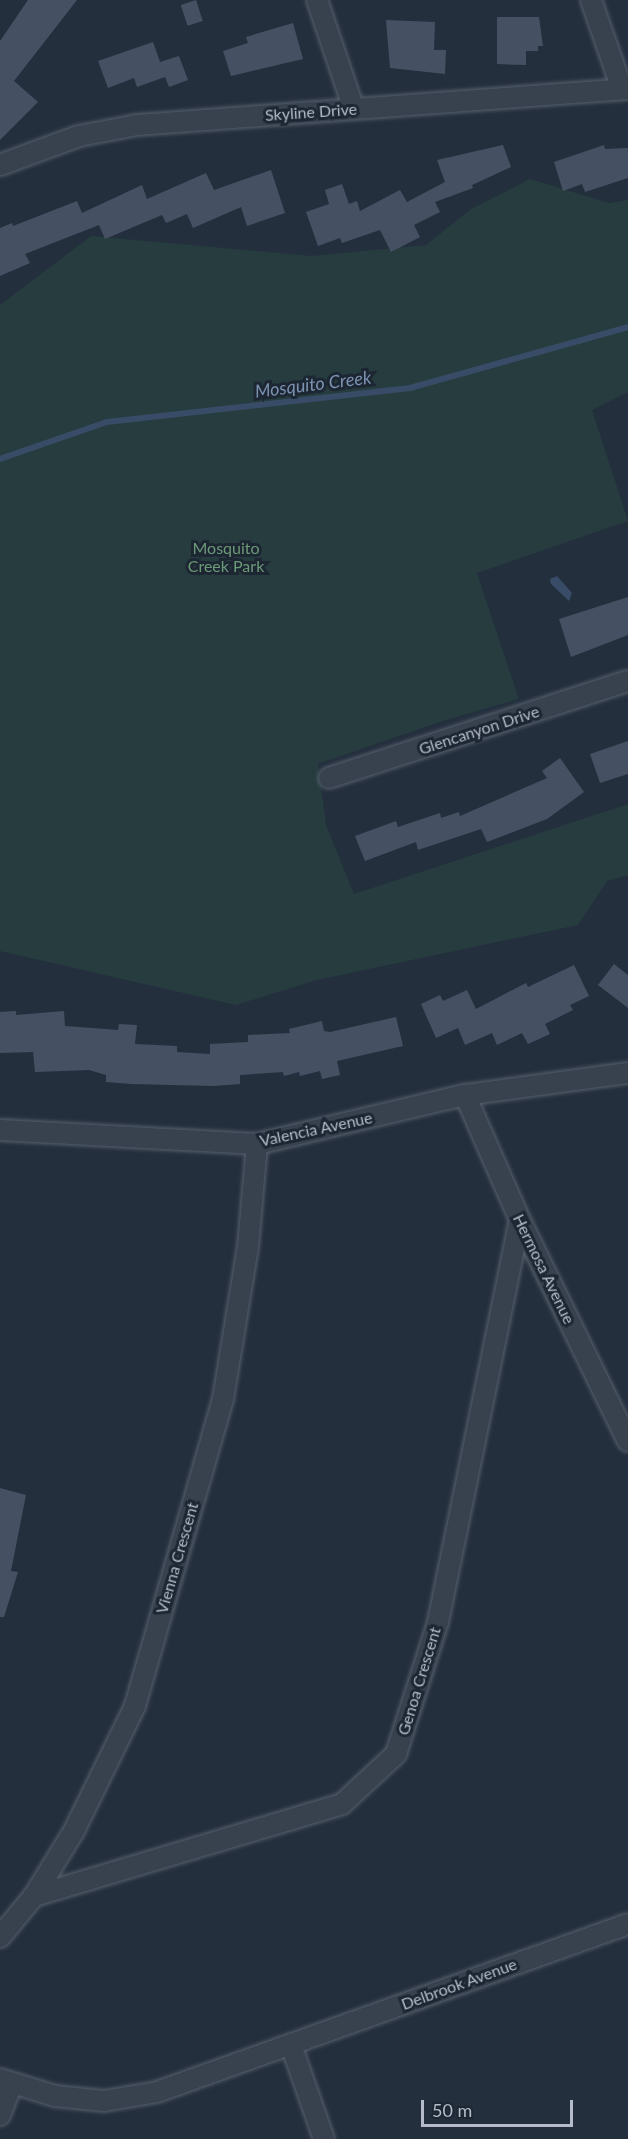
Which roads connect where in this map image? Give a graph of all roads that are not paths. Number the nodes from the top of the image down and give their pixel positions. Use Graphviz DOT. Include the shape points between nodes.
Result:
graph roads {
  1 [pos="318,0"];
  2 [pos="591,0"];
  3 [pos="625,89"];
  4 [pos="354,109"];
  5 [pos="0,165"];
  6 [pos="628,681"];
  7 [pos="329,778"];
  8 [pos="628,1073"];
  9 [pos="465,1095"];
  10 [pos="0,1130"];
  11 [pos="257,1144"];
  12 [pos="520,1220"];
  13 [pos="628,1441"];
  14 [pos="34,1896"];
  15 [pos="628,1924"];
  16 [pos="0,1937"];
  17 [pos="291,2045"];
  18 [pos="6,2082"];
  19 [pos="0,2115"];
  20 [pos="324,2139"];
  1 -- 4 [label="street"];
  2 -- 3 [label="street"];
  3 -- 4 [label="street, Skyline Drive"];
  4 -- 5 [label="street, Skyline Drive" via="137,125 79,136"];
  6 -- 7 [label="street, Glencanyon Drive"];
  8 -- 9 [label="street, Valencia Avenue"];
  9 -- 11 [label="street, Valencia Avenue"];
  9 -- 12 [label="street, Hermosa Avenue"];
  10 -- 11 [label="street, Valencia Avenue"];
  11 -- 14 [label="street, Vienna Crescent" via="248,1247 223,1399 135,1706 74,1831"];
  12 -- 13 [label="street, Hermosa Avenue"];
  12 -- 14 [label="street, Genoa Crescent" via="438,1622 396,1754 342,1804"];
  14 -- 16 [label="street, Vienna Crescent"];
  15 -- 17 [label="street, Delbrook Avenue"];
  17 -- 18 [label="street, Delbrook Avenue" via="157,2092 104,2101 55,2096"];
  17 -- 20 [label="street"];
  18 -- 19 [label="street"];
}
